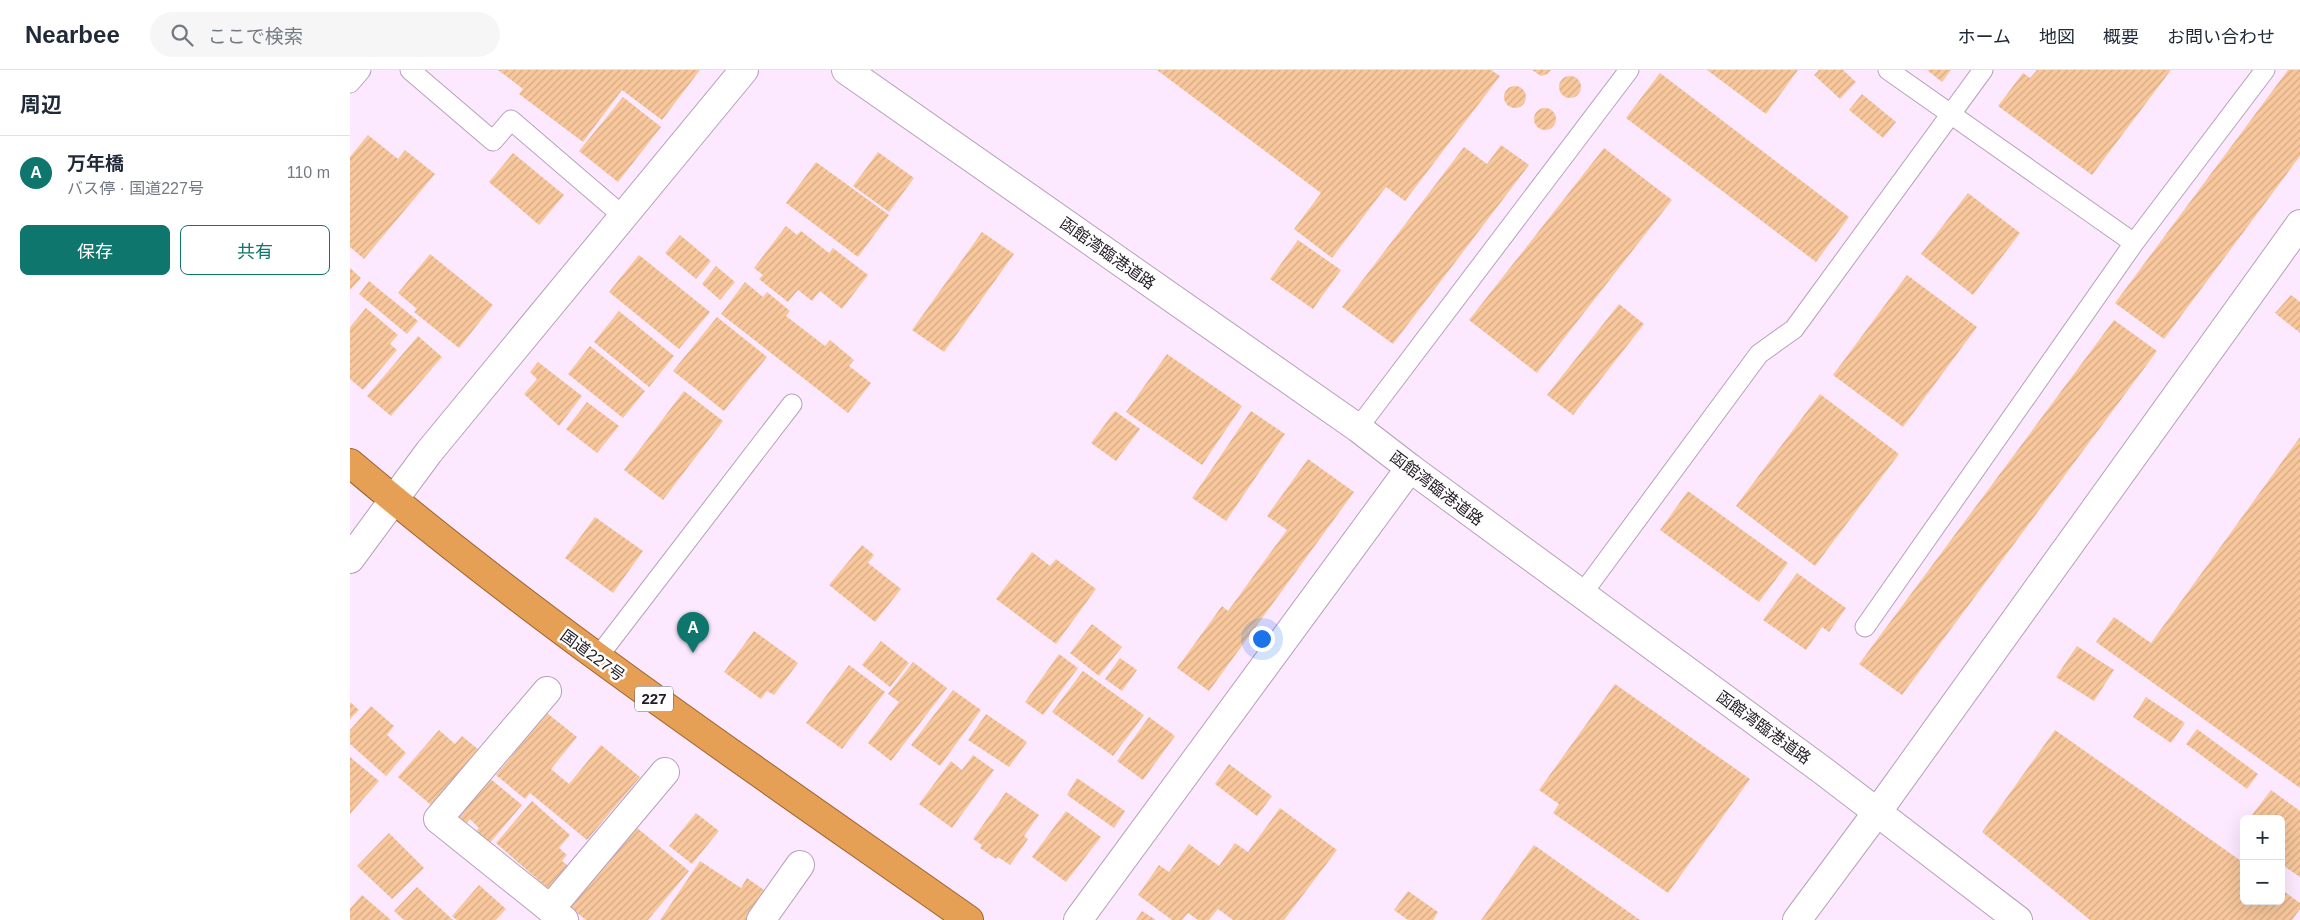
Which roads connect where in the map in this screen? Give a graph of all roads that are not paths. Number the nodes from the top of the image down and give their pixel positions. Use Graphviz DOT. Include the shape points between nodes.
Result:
graph roads {
  1 [pos="361,70"];
  2 [pos="410,70"];
  3 [pos="744,70"];
  4 [pos="846,70"];
  5 [pos="1629,70"];
  6 [pos="1888,70"];
  7 [pos="1983,70"];
  8 [pos="2265,70"];
  9 [pos="350,83"];
  10 [pos="1951,114"];
  11 [pos="624,217"];
  12 [pos="2300,224"];
  13 [pos="2134,243"];
  14 [pos="792,404"];
  15 [pos="1358,428"];
  16 [pos="350,463"];
  17 [pos="1410,468"];
  18 [pos="394,500"];
  19 [pos="350,559"];
  20 [pos="1582,594"];
  21 [pos="1866,627"];
  22 [pos="597,658"];
  23 [pos="547,691"];
  24 [pos="665,772"];
  25 [pos="1878,812"];
  26 [pos="800,865"];
  27 [pos="557,914"];
  28 [pos="760,920"];
  29 [pos="969,920"];
  30 [pos="1078,920"];
  31 [pos="1796,920"];
  32 [pos="2018,920"];
  1 -- 9 [label="lane"];
  2 -- 11 [label="lane" via="493,141 511,120"];
  3 -- 11 [label="street"];
  4 -- 15 [label="street, 函館湾臨港道路"];
  5 -- 15 [label="lane"];
  6 -- 10 [label="lane"];
  7 -- 10 [label="lane"];
  8 -- 13 [label="lane"];
  10 -- 13 [label="lane"];
  10 -- 20 [label="lane" via="1794,329 1759,354"];
  11 -- 18 [label="street" via="429,452"];
  12 -- 25 [label="street"];
  13 -- 21 [label="lane"];
  14 -- 22 [label="lane"];
  15 -- 17 [label="street, 函館湾臨港道路"];
  16 -- 18 [label="highway, 国道227号 / 227"];
  17 -- 20 [label="street, 函館湾臨港道路"];
  17 -- 30 [label="street"];
  18 -- 19 [label="street"];
  18 -- 22 [label="highway, 国道227号 / 227"];
  20 -- 25 [label="street, 函館湾臨港道路"];
  22 -- 29 [label="highway, 国道227号 / 227"];
  23 -- 27 [label="street" via="438,819"];
  24 -- 27 [label="street"];
  25 -- 31 [label="street"];
  25 -- 32 [label="street, 函館湾臨港道路"];
  26 -- 28 [label="street"];
}
